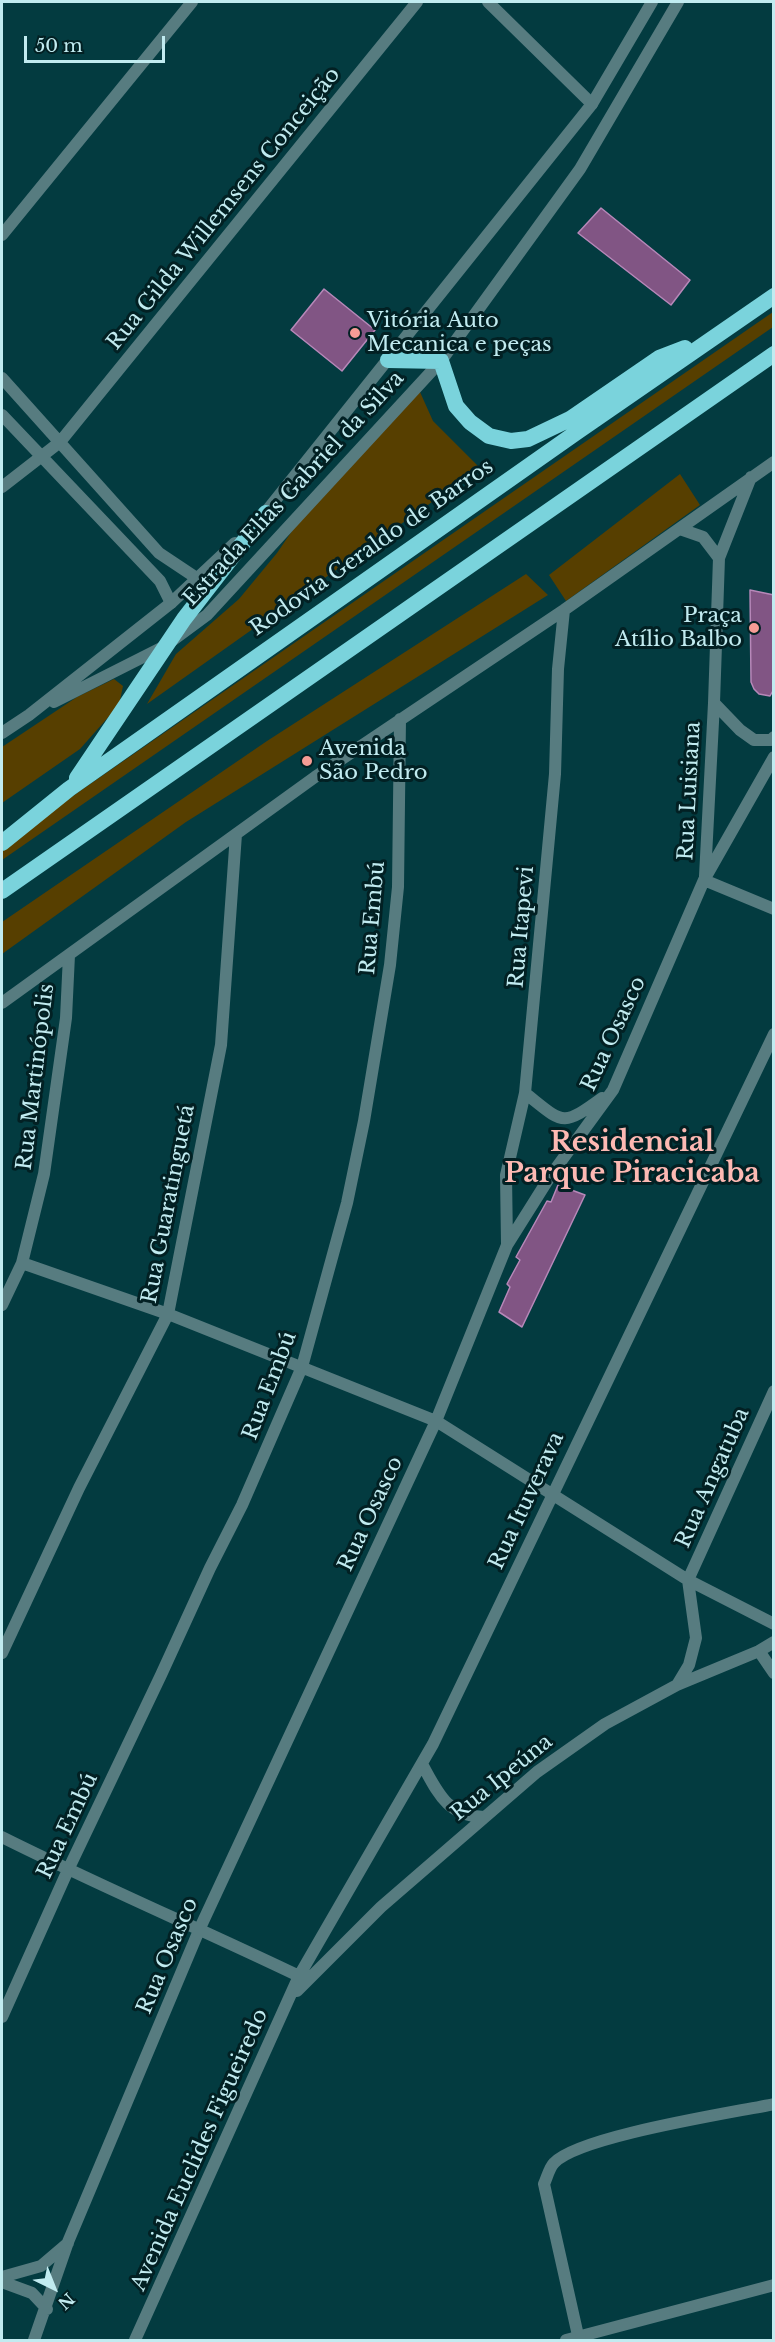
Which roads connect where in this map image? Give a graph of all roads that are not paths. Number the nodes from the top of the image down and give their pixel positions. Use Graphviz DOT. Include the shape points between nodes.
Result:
graph roads {
  1 [pos="192,2"];
  2 [pos="417,2"];
  3 [pos="488,2"];
  4 [pos="652,2"];
  5 [pos="678,2"];
  6 [pos="592,104"];
  7 [pos="2,235"];
  8 [pos="774,296"];
  9 [pos="711,338"];
  10 [pos="774,354"];
  11 [pos="388,360"];
  12 [pos="441,361"];
  13 [pos="2,378"];
  14 [pos="2,415"];
  15 [pos="60,442"];
  16 [pos="44,457"];
  17 [pos="774,462"];
  18 [pos="751,476"];
  19 [pos="2,487"];
  20 [pos="266,513"];
  21 [pos="680,529"];
  22 [pos="719,558"];
  23 [pos="198,579"];
  24 [pos="171,603"];
  25 [pos="564,610"];
  26 [pos="165,646"];
  27 [pos="714,703"];
  28 [pos="29,715"];
  29 [pos="400,719"];
  30 [pos="2,733"];
  31 [pos="774,737"];
  32 [pos="774,757"];
  33 [pos="69,789"];
  34 [pos="236,834"];
  35 [pos="2,843"];
  36 [pos="704,880"];
  37 [pos="2,891"];
  38 [pos="774,909"];
  39 [pos="69,955"];
  40 [pos="2,1003"];
  41 [pos="774,1034"];
  42 [pos="613,1090"];
  43 [pos="525,1094"];
  44 [pos="507,1245"];
  45 [pos="22,1263"];
  46 [pos="2,1305"];
  47 [pos="168,1314"];
  48 [pos="302,1367"];
  49 [pos="774,1392"];
  50 [pos="436,1421"];
  51 [pos="552,1494"];
  52 [pos="688,1580"];
  53 [pos="774,1624"];
  54 [pos="774,1642"];
  55 [pos="759,1651"];
  56 [pos="2,1653"];
  57 [pos="774,1673"];
  58 [pos="677,1685"];
  59 [pos="422,1764"];
  60 [pos="484,1817"];
  61 [pos="2,1837"];
  62 [pos="68,1870"];
  63 [pos="200,1928"];
  64 [pos="299,1976"];
  65 [pos="291,1996"];
  66 [pos="2,2017"];
  67 [pos="774,2104"];
  68 [pos="68,2242"];
  69 [pos="2,2277"];
  70 [pos="2,2282"];
  71 [pos="774,2285"];
  72 [pos="47,2309"];
  73 [pos="574,2339"];
  74 [pos="34,2340"];
  75 [pos="137,2340"];
  1 -- 7 [label="street"];
  2 -- 15 [label="street, Rua Gilda Willemsens Conceição"];
  3 -- 6 [label="street"];
  4 -- 6 [label="street, Estrada Elias Gabriel da Silva"];
  5 -- 12 [label="street, Estrada Elias Gabriel da Silva" via="580,169"];
  6 -- 11 [label="street, Estrada Elias Gabriel da Silva"];
  8 -- 9 [label="highway, Rodovia Geraldo de Barros"];
  9 -- 12 [label="highway" via="659,358 570,419 528,439 511,441 489,436 470,422 456,406"];
  9 -- 33 [label="highway, Rodovia Geraldo de Barros"];
  10 -- 37 [label="highway"];
  11 -- 12 [label="highway"];
  11 -- 20 [label="street, Estrada Elias Gabriel da Silva"];
  12 -- 26 [label="street, Estrada Elias Gabriel da Silva" via="207,615"];
  13 -- 15 [label="street"];
  14 -- 16 [label="street"];
  15 -- 16 [label="street, Rua Gilda Willemsens Conceição"];
  15 -- 23 [label="street" via="159,553"];
  16 -- 19 [label="street, Rua Gilda Willemsens Conceição"];
  16 -- 24 [label="street" via="160,581"];
  17 -- 18 [label="street"];
  18 -- 21 [label="street"];
  18 -- 22 [label="street, Rua Luisiana"];
  20 -- 23 [label="street, Estrada Elias Gabriel da Silva"];
  20 -- 26 [label="highway"];
  21 -- 22 [label="street" via="703,537"];
  21 -- 25 [label="street"];
  22 -- 27 [label="street, Rua Luisiana"];
  23 -- 24 [label="street, Estrada Elias Gabriel da Silva"];
  24 -- 28 [label="street, Estrada Elias Gabriel da Silva"];
  25 -- 29 [label="street"];
  25 -- 43 [label="street, Rua Itapevi" via="555,774"];
  26 -- 28 [label="street, Estrada Elias Gabriel da Silva"];
  26 -- 33 [label="highway"];
  27 -- 31 [label="street, Rua Luisiana" via="754,740"];
  27 -- 36 [label="street, Rua Luisiana"];
  28 -- 30 [label="street"];
  29 -- 34 [label="street"];
  29 -- 48 [label="street, Rua Embú" via="398,887 390,965 347,1203"];
  32 -- 36 [label="street, Rua Osasco"];
  33 -- 35 [label="highway, Rodovia Geraldo de Barros"];
  34 -- 39 [label="street"];
  34 -- 47 [label="street, Rua Guaratinguetá" via="220,1045"];
  36 -- 38 [label="street"];
  36 -- 42 [label="street, Rua Osasco"];
  39 -- 40 [label="street"];
  39 -- 45 [label="street, Rua Martinópolis" via="66,1018 44,1174"];
  41 -- 51 [label="street, Rua Ituverava"];
  42 -- 43 [label="street" via="575,1118 557,1118"];
  42 -- 44 [label="street, Rua Osasco" via="551,1175"];
  43 -- 44 [label="street, Rua Itapevi" via="506,1175"];
  44 -- 50 [label="street, Rua Osasco"];
  45 -- 46 [label="street, Rua Martinópolis"];
  45 -- 47 [label="street"];
  47 -- 48 [label="street"];
  47 -- 56 [label="street, Rua Guaratinguetá" via="79,1488"];
  48 -- 50 [label="street"];
  48 -- 62 [label="street, Rua Embú" via="242,1505"];
  49 -- 52 [label="street, Rua Angatuba"];
  50 -- 51 [label="street"];
  50 -- 63 [label="street, Rua Osasco"];
  51 -- 52 [label="street"];
  51 -- 59 [label="street, Rua Ituverava"];
  52 -- 53 [label="street"];
  52 -- 58 [label="street" via="696,1638 689,1665"];
  54 -- 55 [label="street, Rua Ipeúna"];
  55 -- 57 [label="street"];
  55 -- 58 [label="street, Rua Ipeúna"];
  58 -- 60 [label="street, Rua Ipeúna" via="605,1724 537,1772"];
  59 -- 60 [label="street" via="454,1810 466,1816"];
  59 -- 64 [label="street, Rua Ituverava"];
  60 -- 65 [label="street, Rua Ipeúna" via="381,1907"];
  61 -- 62 [label="street"];
  62 -- 63 [label="street"];
  62 -- 66 [label="street, Rua Embú"];
  63 -- 64 [label="street"];
  63 -- 68 [label="street, Rua Osasco"];
  64 -- 65 [label="street, Avenida Euclides Figueiredo"];
  65 -- 75 [label="street, Avenida Euclides Figueiredo"];
  67 -- 73 [label="street" via="628,2134 571,2152 553,2164 544,2184"];
  68 -- 69 [label="street" via="41,2266"];
  68 -- 72 [label="street, Rua Osasco"];
  70 -- 72 [label="street" via="32,2293"];
  71 -- 73 [label="street"];
  72 -- 74 [label="street"];
}
